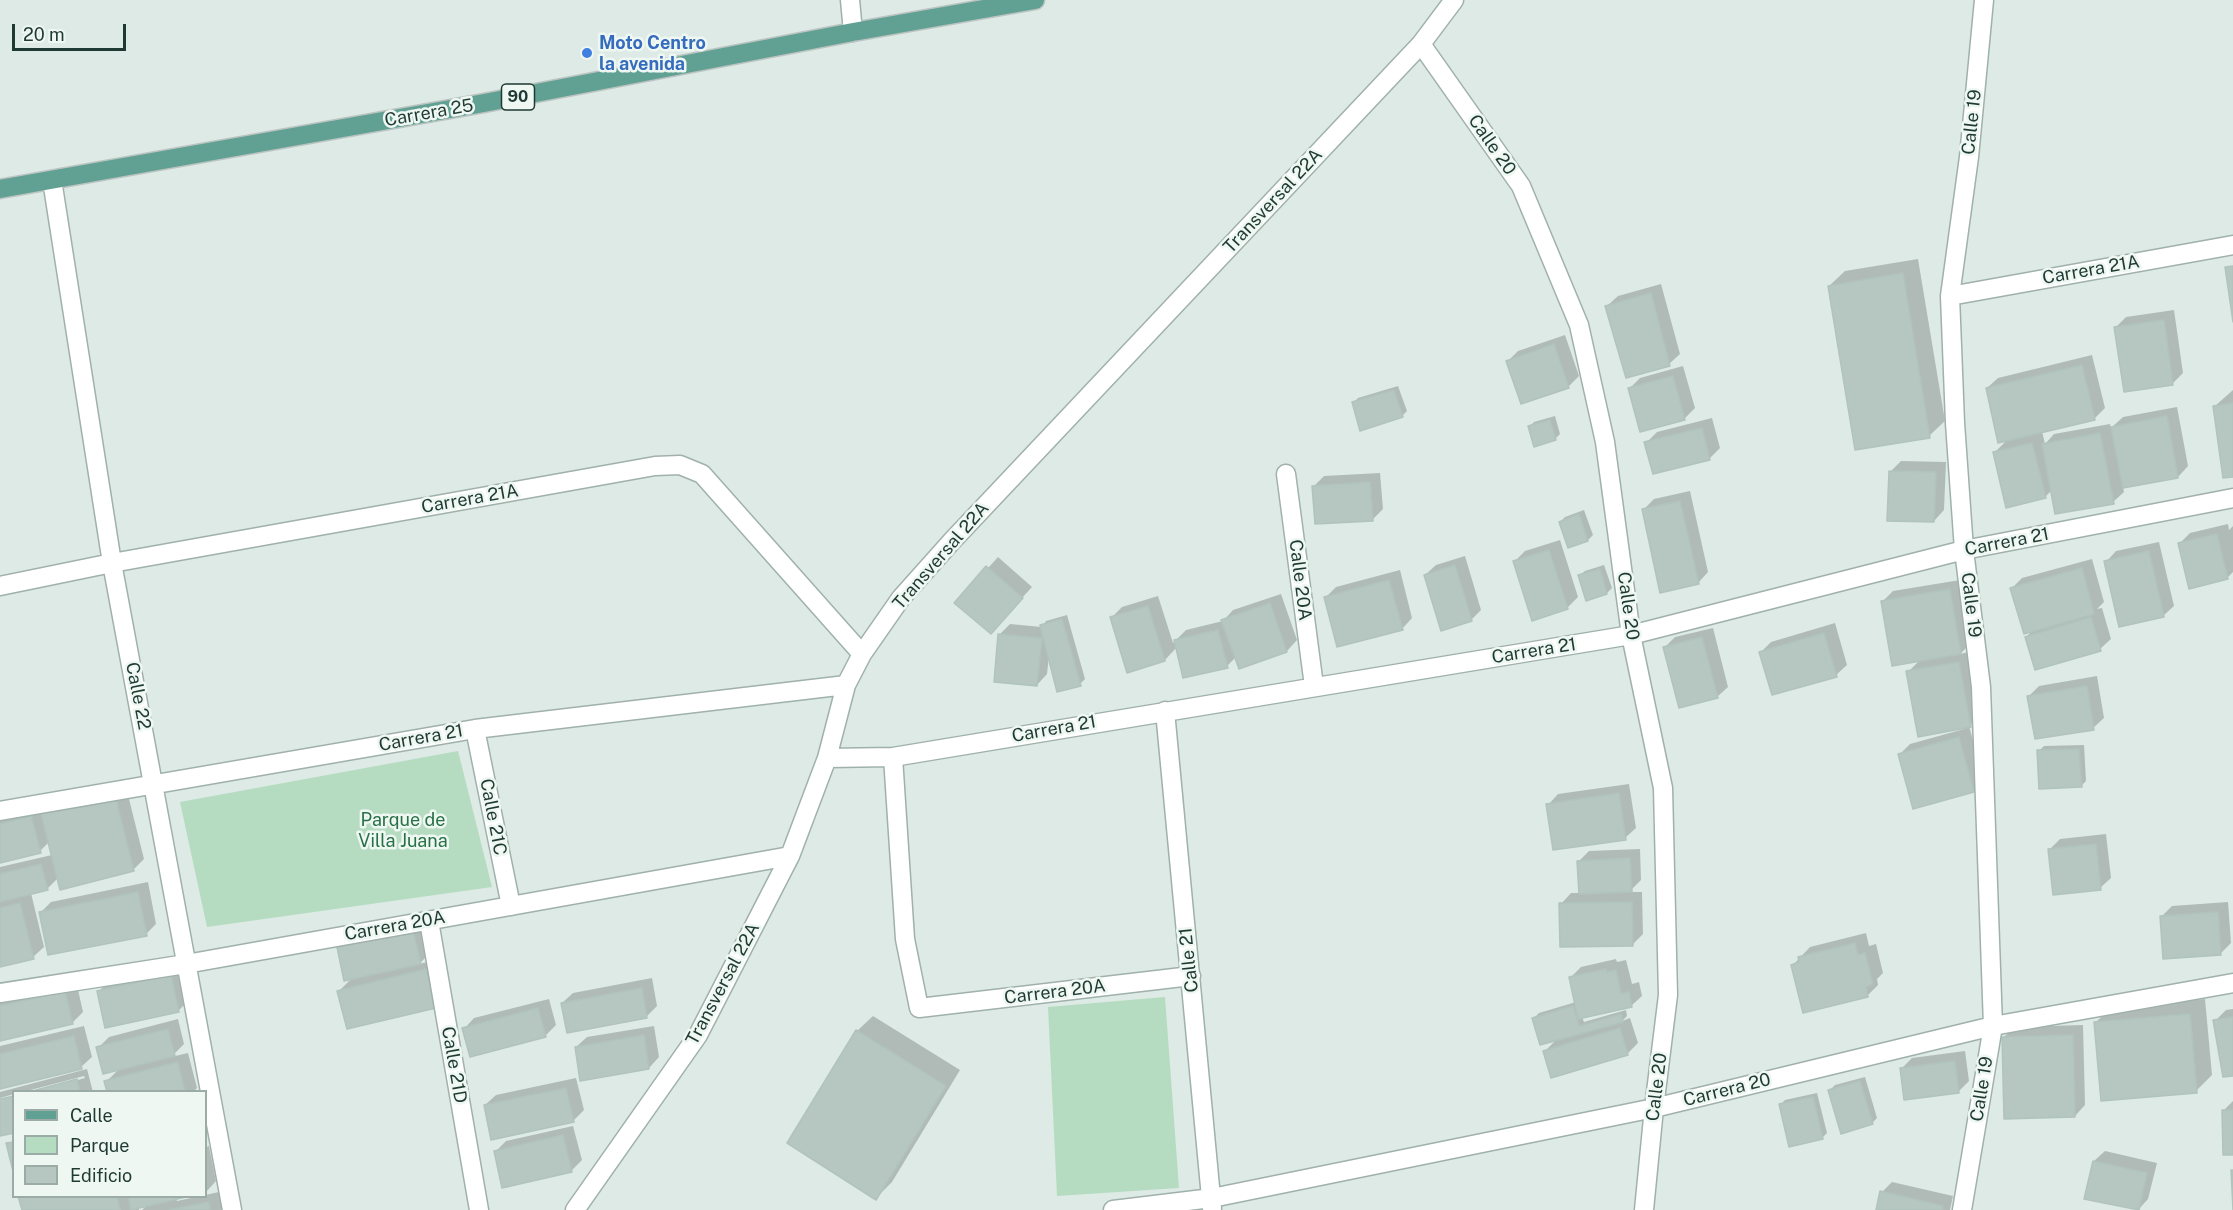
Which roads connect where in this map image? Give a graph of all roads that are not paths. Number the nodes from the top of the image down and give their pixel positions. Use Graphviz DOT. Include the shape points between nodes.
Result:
graph roads {
  1 [pos="850,0"];
  2 [pos="1035,0"];
  3 [pos="1454,0"];
  4 [pos="1984,0"];
  5 [pos="853,32"];
  6 [pos="1421,44"];
  7 [pos="52,180"];
  8 [pos="0,189"];
  9 [pos="2233,245"];
  10 [pos="1950,296"];
  11 [pos="1286,474"];
  12 [pos="2233,498"];
  13 [pos="1964,550"];
  14 [pos="112,563"];
  15 [pos="0,586"];
  16 [pos="1631,635"];
  17 [pos="862,654"];
  18 [pos="846,685"];
  19 [pos="1314,686"];
  20 [pos="1165,711"];
  21 [pos="476,729"];
  22 [pos="893,757"];
  23 [pos="827,758"];
  24 [pos="154,783"];
  25 [pos="0,811"];
  26 [pos="790,856"];
  27 [pos="511,906"];
  28 [pos="429,921"];
  29 [pos="186,964"];
  30 [pos="1191,976"];
  31 [pos="2233,983"];
  32 [pos="0,993"];
  33 [pos="1993,1026"];
  34 [pos="1654,1108"];
  35 [pos="1212,1204"];
  36 [pos="232,1210"];
  37 [pos="479,1210"];
  38 [pos="575,1210"];
  39 [pos="1113,1210"];
  40 [pos="1644,1210"];
  41 [pos="1962,1210"];
  1 -- 5 [label="street"];
  2 -- 5 [label="main road, Carrera 25 / 90"];
  3 -- 6 [label="street, Transversal 22A"];
  4 -- 10 [label="street, Calle 19" via="1969,157"];
  5 -- 7 [label="main road, Carrera 25 / 90"];
  6 -- 16 [label="street, Calle 20" via="1521,186 1580,325 1605,442"];
  6 -- 17 [label="street, Transversal 22A" via="951,542 901,598"];
  7 -- 8 [label="main road, Carrera 25 / 90"];
  7 -- 14 [label="street, Calle 22"];
  9 -- 10 [label="street, Carrera 21A"];
  10 -- 13 [label="street, Calle 19"];
  11 -- 19 [label="street, Calle 20A"];
  12 -- 13 [label="street, Carrera 21"];
  13 -- 16 [label="street, Carrera 21"];
  13 -- 33 [label="street, Calle 19" via="1982,687"];
  14 -- 15 [label="street, Carrera 21A"];
  14 -- 17 [label="street, Carrera 21A" via="655,466 680,465 702,474"];
  14 -- 24 [label="street, Calle 22"];
  16 -- 19 [label="street, Carrera 21"];
  16 -- 34 [label="street, Calle 20" via="1663,788 1668,995"];
  17 -- 18 [label="street, Transversal 22A"];
  18 -- 21 [label="street, Carrera 21"];
  18 -- 23 [label="street, Transversal 22A"];
  19 -- 20 [label="street, Carrera 21"];
  20 -- 22 [label="street, Carrera 21"];
  20 -- 30 [label="street, Calle 21"];
  21 -- 24 [label="street, Carrera 21"];
  21 -- 27 [label="street, Calle 21C"];
  22 -- 23 [label="street, Carrera 21"];
  22 -- 30 [label="street, Carrera 20A" via="904,939 919,1008"];
  23 -- 26 [label="street, Transversal 22A"];
  24 -- 25 [label="street, Carrera 21"];
  24 -- 29 [label="street, Calle 22"];
  26 -- 27 [label="street, Carrera 20A"];
  26 -- 38 [label="street, Transversal 22A" via="699,1035"];
  27 -- 28 [label="street, Carrera 20A"];
  28 -- 29 [label="street, Carrera 20A"];
  28 -- 37 [label="street, Calle 21D"];
  29 -- 32 [label="street, Carrera 20A"];
  29 -- 36 [label="street, Calle 22"];
  30 -- 35 [label="street, Calle 21"];
  31 -- 33 [label="street, Carrera 20"];
  33 -- 34 [label="street, Carrera 20"];
  33 -- 41 [label="street, Calle 19"];
  34 -- 35 [label="street, Carrera 20"];
  34 -- 40 [label="street, Calle 20"];
  35 -- 39 [label="street, Carrera 20"];
}
